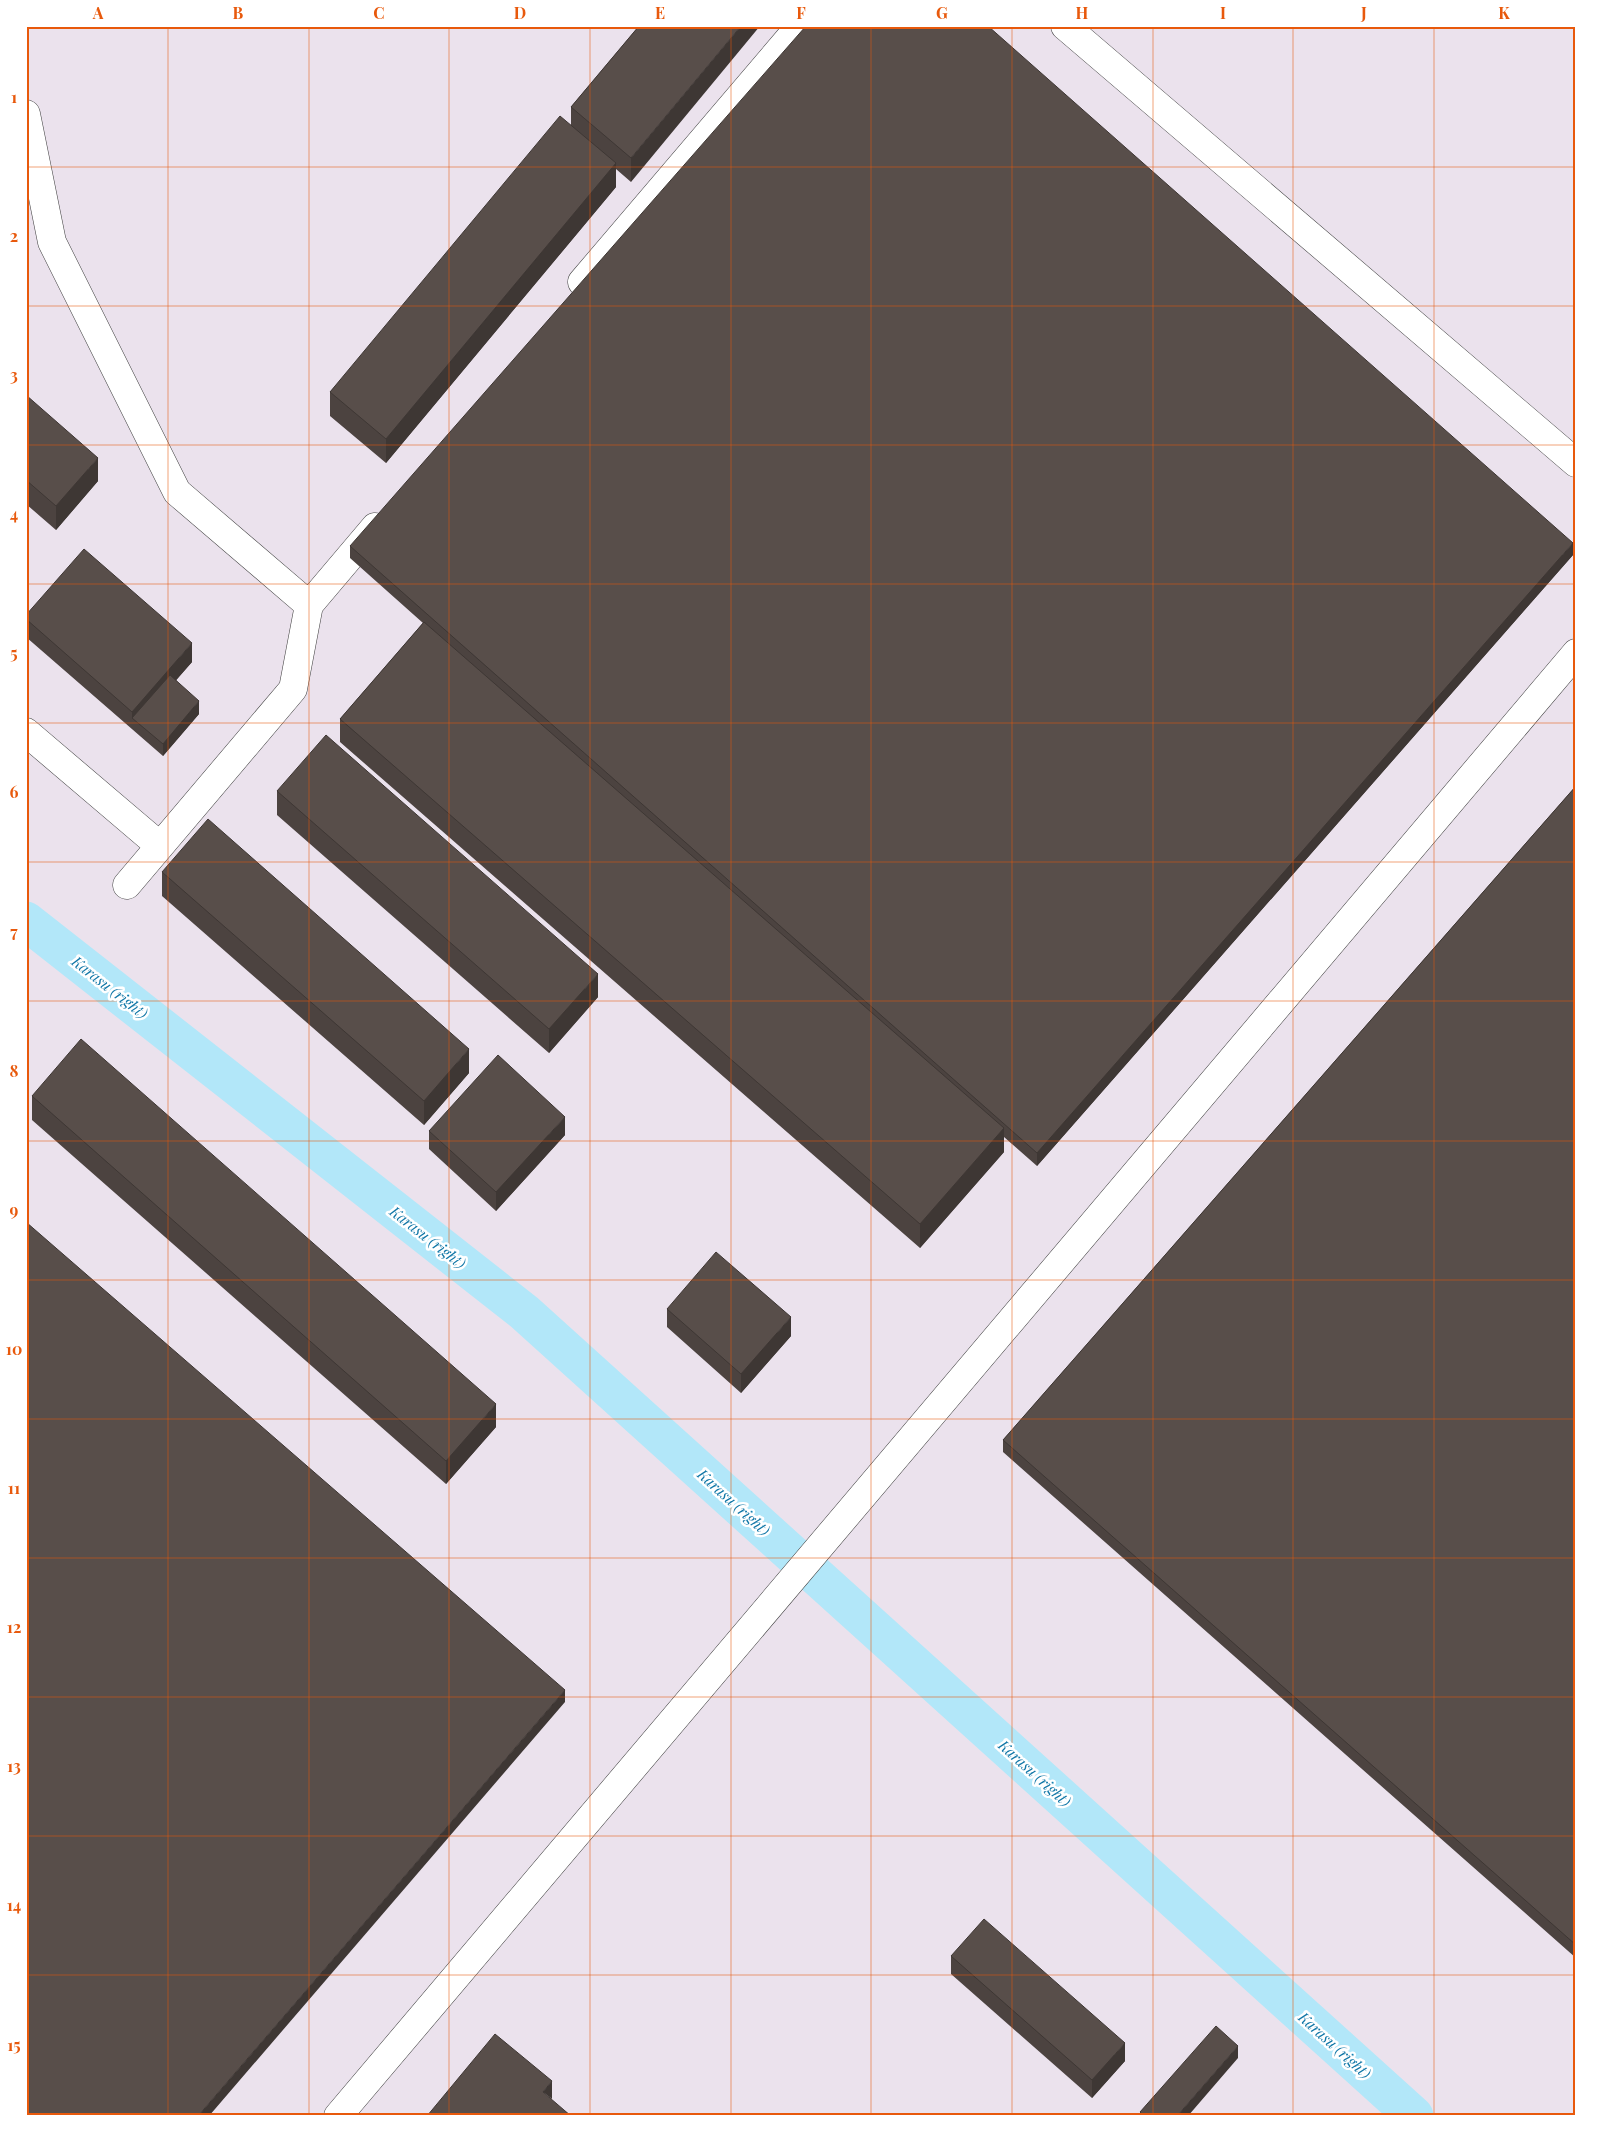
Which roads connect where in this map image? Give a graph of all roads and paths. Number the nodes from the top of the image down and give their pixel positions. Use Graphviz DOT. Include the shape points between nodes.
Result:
graph roads {
  1 [pos="800,26"];
  2 [pos="1066,26"];
  3 [pos="26,114"];
  4 [pos="567,300"];
  5 [pos="1576,463"];
  6 [pos="393,506"];
  7 [pos="309,604"];
  8 [pos="1576,653"];
  9 [pos="26,732"];
  10 [pos="160,846"];
  11 [pos="127,885"];
  12 [pos="338,2116"];
  1 -- 4 [label="lane"];
  2 -- 5 [label="lane"];
  3 -- 7 [label="lane" via="52,242 177,492"];
  6 -- 7 [label="lane"];
  7 -- 10 [label="lane" via="293,690"];
  8 -- 12 [label="lane"];
  9 -- 10 [label="lane"];
  10 -- 11 [label="lane"];
}
